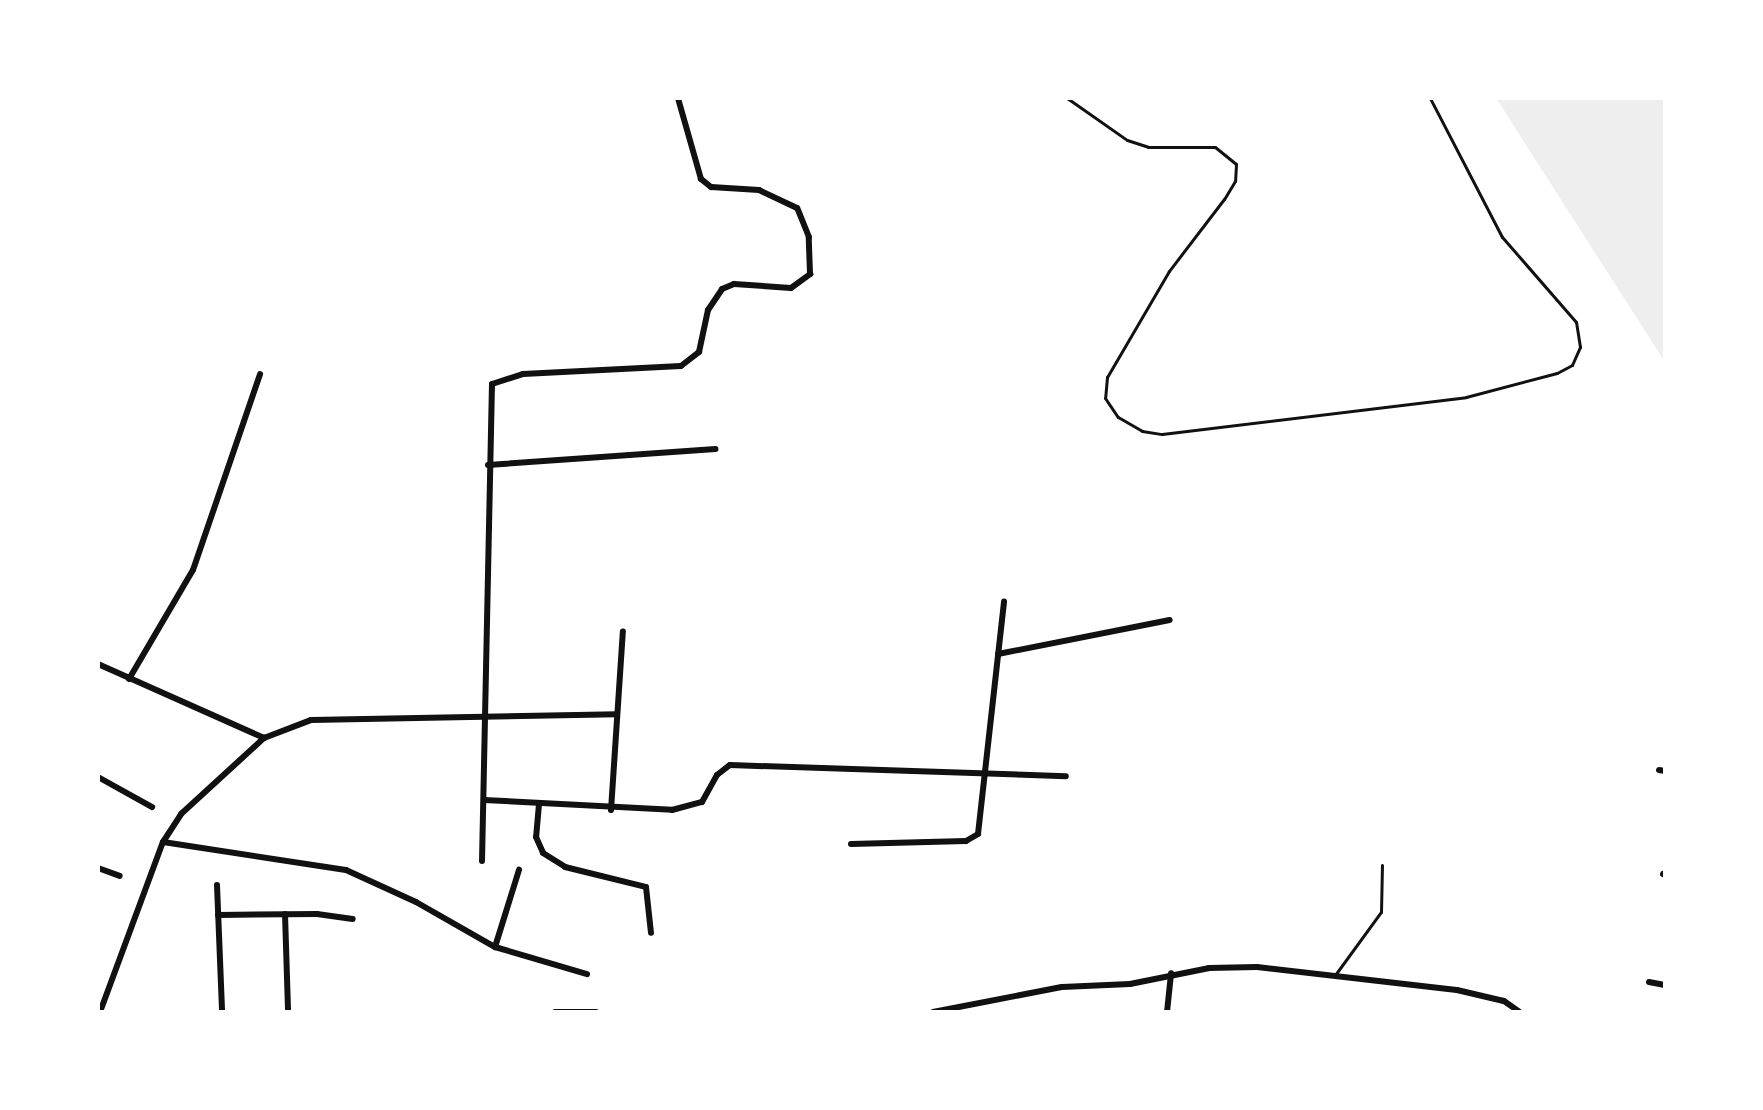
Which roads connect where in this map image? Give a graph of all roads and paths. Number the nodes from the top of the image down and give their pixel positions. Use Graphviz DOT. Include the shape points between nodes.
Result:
graph roads {
  1 [pos="678,98"];
  2 [pos="1067,98"];
  3 [pos="1430,98"];
  4 [pos="260,374"];
  5 [pos="715,449"];
  6 [pos="488,465"];
  7 [pos="1004,601"];
  8 [pos="1170,620"];
  9 [pos="623,631"];
  10 [pos="998,654"];
  11 [pos="98,664"];
  12 [pos="129,679"];
  13 [pos="617,714"];
  14 [pos="487,716"];
  15 [pos="264,738"];
  16 [pos="986,773"];
  17 [pos="1066,776"];
  18 [pos="98,777"];
  19 [pos="484,800"];
  20 [pos="539,804"];
  21 [pos="152,807"];
  22 [pos="611,810"];
  23 [pos="163,842"];
  24 [pos="851,844"];
  25 [pos="482,861"];
  26 [pos="1382,865"];
  27 [pos="98,868"];
  28 [pos="519,870"];
  29 [pos="120,876"];
  30 [pos="217,885"];
  31 [pos="285,914"];
  32 [pos="218,915"];
  33 [pos="353,919"];
  34 [pos="651,933"];
  35 [pos="495,947"];
  36 [pos="1171,973"];
  37 [pos="587,974"];
  38 [pos="1335,975"];
  39 [pos="1649,982"];
  40 [pos="1665,985"];
  41 [pos="100,1012"];
  42 [pos="222,1012"];
  43 [pos="288,1012"];
  44 [pos="555,1012"];
  45 [pos="596,1012"];
  46 [pos="933,1012"];
  47 [pos="1167,1012"];
  48 [pos="1520,1012"];
  1 -- 6 [label="street" via="701,179 711,187 759,190 797,208 809,237 810,274 791,288 734,284 722,289 708,310 699,352 681,366 497,379 489,389"];
  2 -- 3 [label="lane" via="1140,145 1215,147 1236,164 1235,181 1169,271 1107,377 1105,398 1118,417 1142,431 1162,434 1466,397 1572,365 1580,330 1502,237"];
  4 -- 12 [label="street" via="193,570"];
  5 -- 6 [label="street"];
  6 -- 14 [label="street"];
  7 -- 10 [label="street"];
  8 -- 10 [label="street"];
  9 -- 13 [label="street"];
  10 -- 16 [label="street"];
  11 -- 12 [label="street"];
  12 -- 15 [label="street"];
  13 -- 14 [label="street"];
  13 -- 22 [label="street"];
  14 -- 15 [label="street" via="311,720"];
  14 -- 19 [label="street"];
  15 -- 23 [label="street" via="189,805"];
  16 -- 17 [label="street"];
  16 -- 22 [label="street" via="730,765 721,770 702,802 672,810"];
  16 -- 24 [label="street" via="974,838"];
  18 -- 21 [label="street"];
  19 -- 20 [label="street"];
  19 -- 25 [label="street"];
  20 -- 22 [label="street"];
  20 -- 34 [label="street" via="536,837 543,853 565,867 646,887"];
  23 -- 35 [label="street" via="346,870"];
  23 -- 41 [label="street"];
  26 -- 38 [label="lane" via="1381,912"];
  27 -- 29 [label="street"];
  28 -- 35 [label="street"];
  30 -- 32 [label="street"];
  31 -- 32 [label="street"];
  31 -- 33 [label="street"];
  31 -- 43 [label="street"];
  32 -- 42 [label="street"];
  35 -- 37 [label="street"];
  36 -- 38 [label="street" via="1257,967"];
  36 -- 46 [label="street"];
  36 -- 47 [label="street"];
  38 -- 48 [label="street" via="1457,990 1504,1001"];
  39 -- 40 [label="street"];
  44 -- 45 [label="street"];
}
